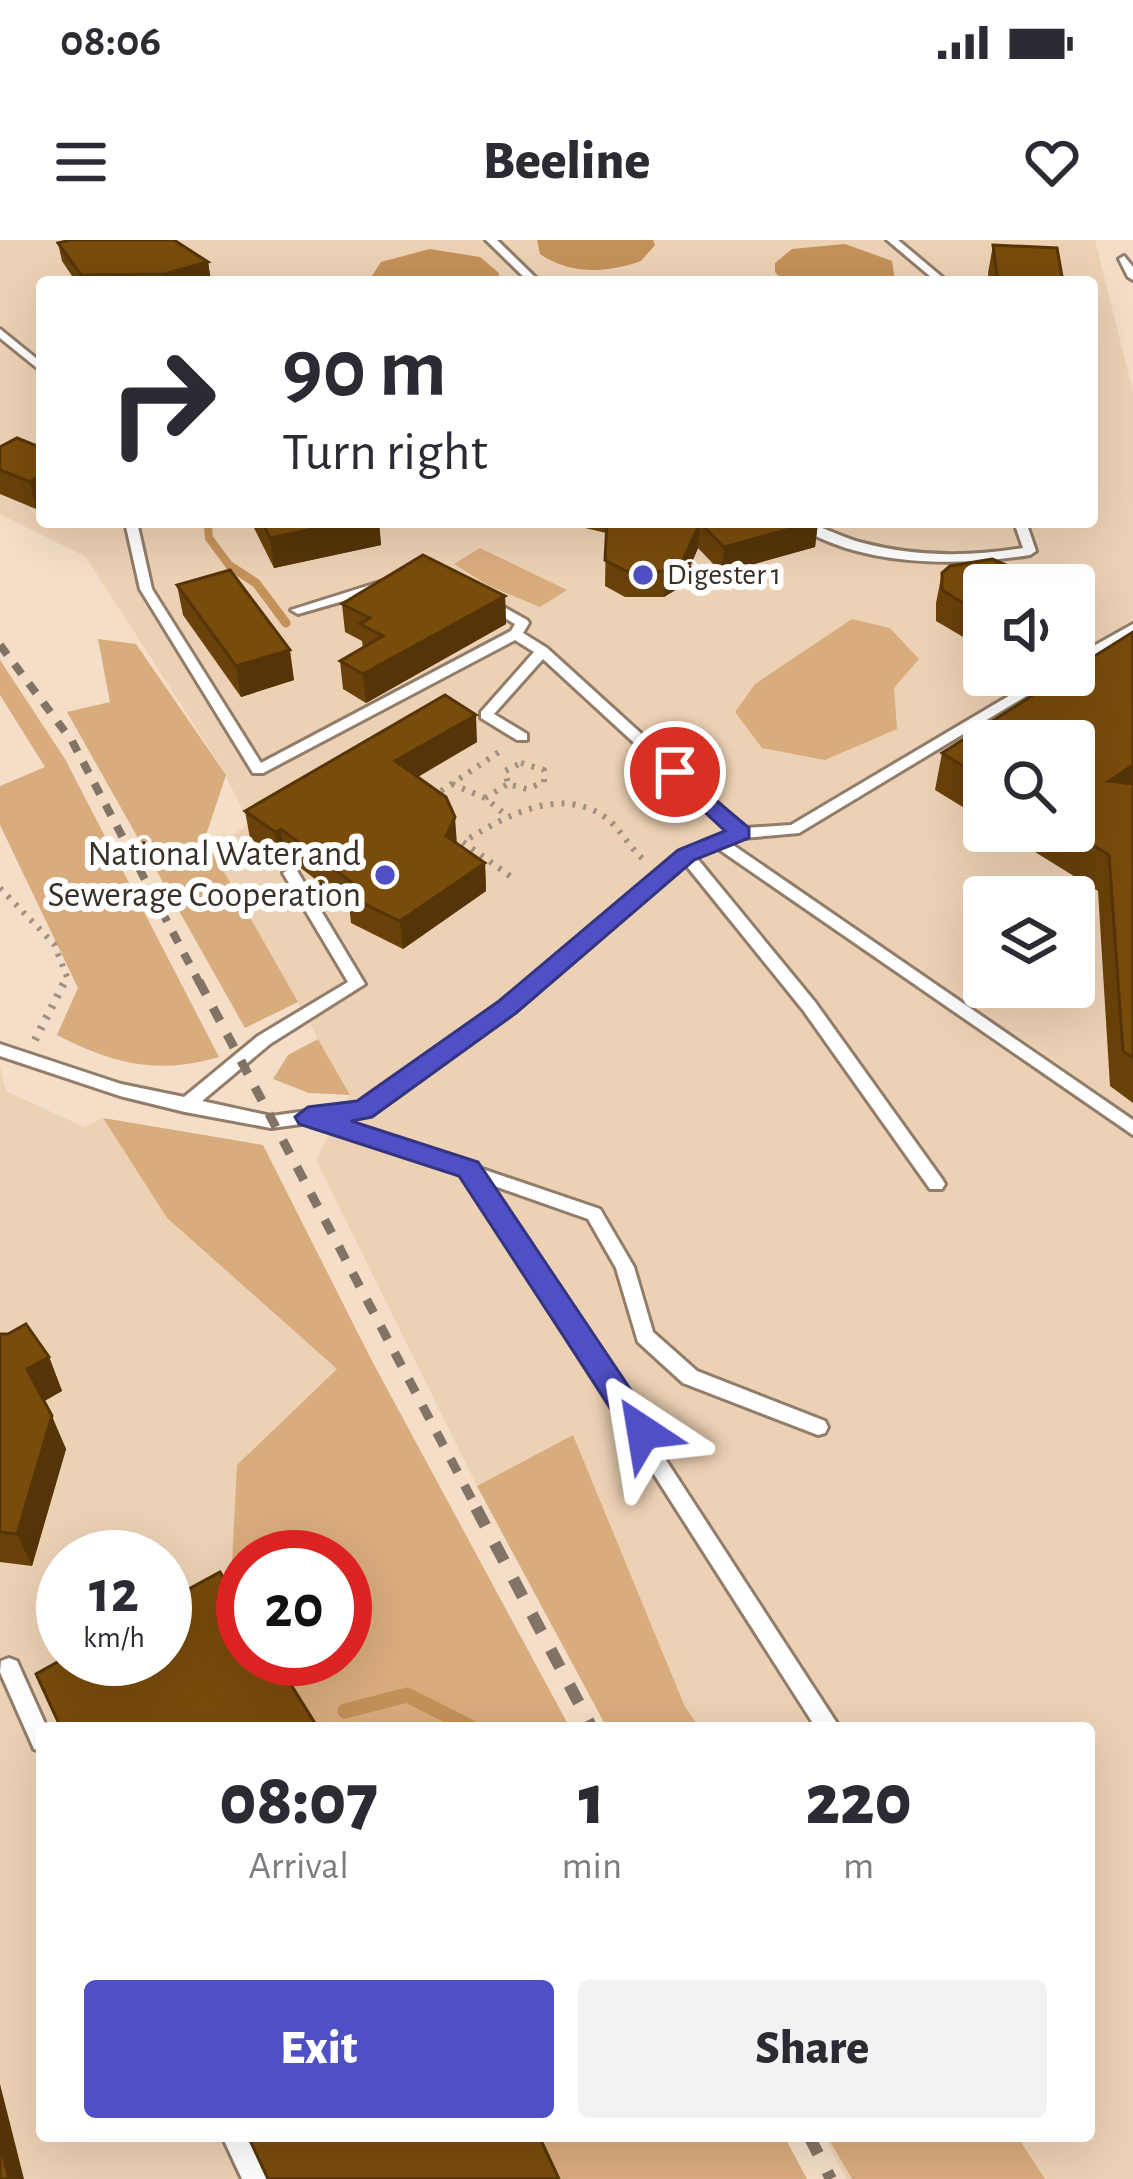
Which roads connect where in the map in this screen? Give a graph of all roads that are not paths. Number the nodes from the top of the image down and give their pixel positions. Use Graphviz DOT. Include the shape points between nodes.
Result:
graph roads {
  1 [pos="491,240"];
  2 [pos="892,240"];
  3 [pos="1124,259"];
  4 [pos="529,276"];
  5 [pos="936,276"];
  6 [pos="1133,277"];
  7 [pos="0,332"];
  8 [pos="36,364"];
  9 [pos="132,528"];
  10 [pos="811,528"];
  11 [pos="1022,528"];
  12 [pos="397,580"];
  13 [pos="468,591"];
  14 [pos="298,610"];
  15 [pos="1133,628"];
  16 [pos="516,634"];
  17 [pos="542,651"];
  18 [pos="1095,651"];
  19 [pos="1019,696"];
  20 [pos="522,737"];
  21 [pos="741,833"];
  22 [pos="719,842"];
  23 [pos="686,855"];
  24 [pos="291,873"];
  25 [pos="0,1050"];
  26 [pos="185,1106"];
  27 [pos="308,1117"];
  28 [pos="1133,1129"];
  29 [pos="468,1169"];
  30 [pos="937,1184"];
  31 [pos="818,1426"];
  32 [pos="9,1668"];
  33 [pos="826,1722"];
  34 [pos="36,1728"];
  35 [pos="238,2142"];
  36 [pos="256,2179"];
  1 -- 4 [label="lane"];
  2 -- 5 [label="lane"];
  3 -- 6 [label="lane"];
  7 -- 8 [label="lane"];
  9 -- 16 [label="lane" via="146,589 258,770"];
  10 -- 11 [label="lane" via="956,560 1030,551"];
  12 -- 14 [label="lane"];
  13 -- 16 [label="lane" via="523,623"];
  15 -- 18 [label="lane"];
  16 -- 17 [label="lane"];
  17 -- 20 [label="lane" via="486,715"];
  17 -- 21 [label="lane"];
  19 -- 21 [label="lane" via="794,830"];
  21 -- 22 [label="lane"];
  22 -- 23 [label="lane"];
  22 -- 28 [label="lane"];
  23 -- 27 [label="lane" via="508,1007 363,1110"];
  23 -- 30 [label="lane" via="809,1006"];
  24 -- 26 [label="lane" via="356,984 264,1040"];
  25 -- 26 [label="lane"];
  26 -- 27 [label="lane" via="271,1122"];
  27 -- 29 [label="lane"];
  29 -- 31 [label="lane" via="593,1214 625,1267 645,1336 690,1377"];
  29 -- 33 [label="lane"];
  32 -- 34 [label="lane"];
  35 -- 36 [label="lane"];
}
